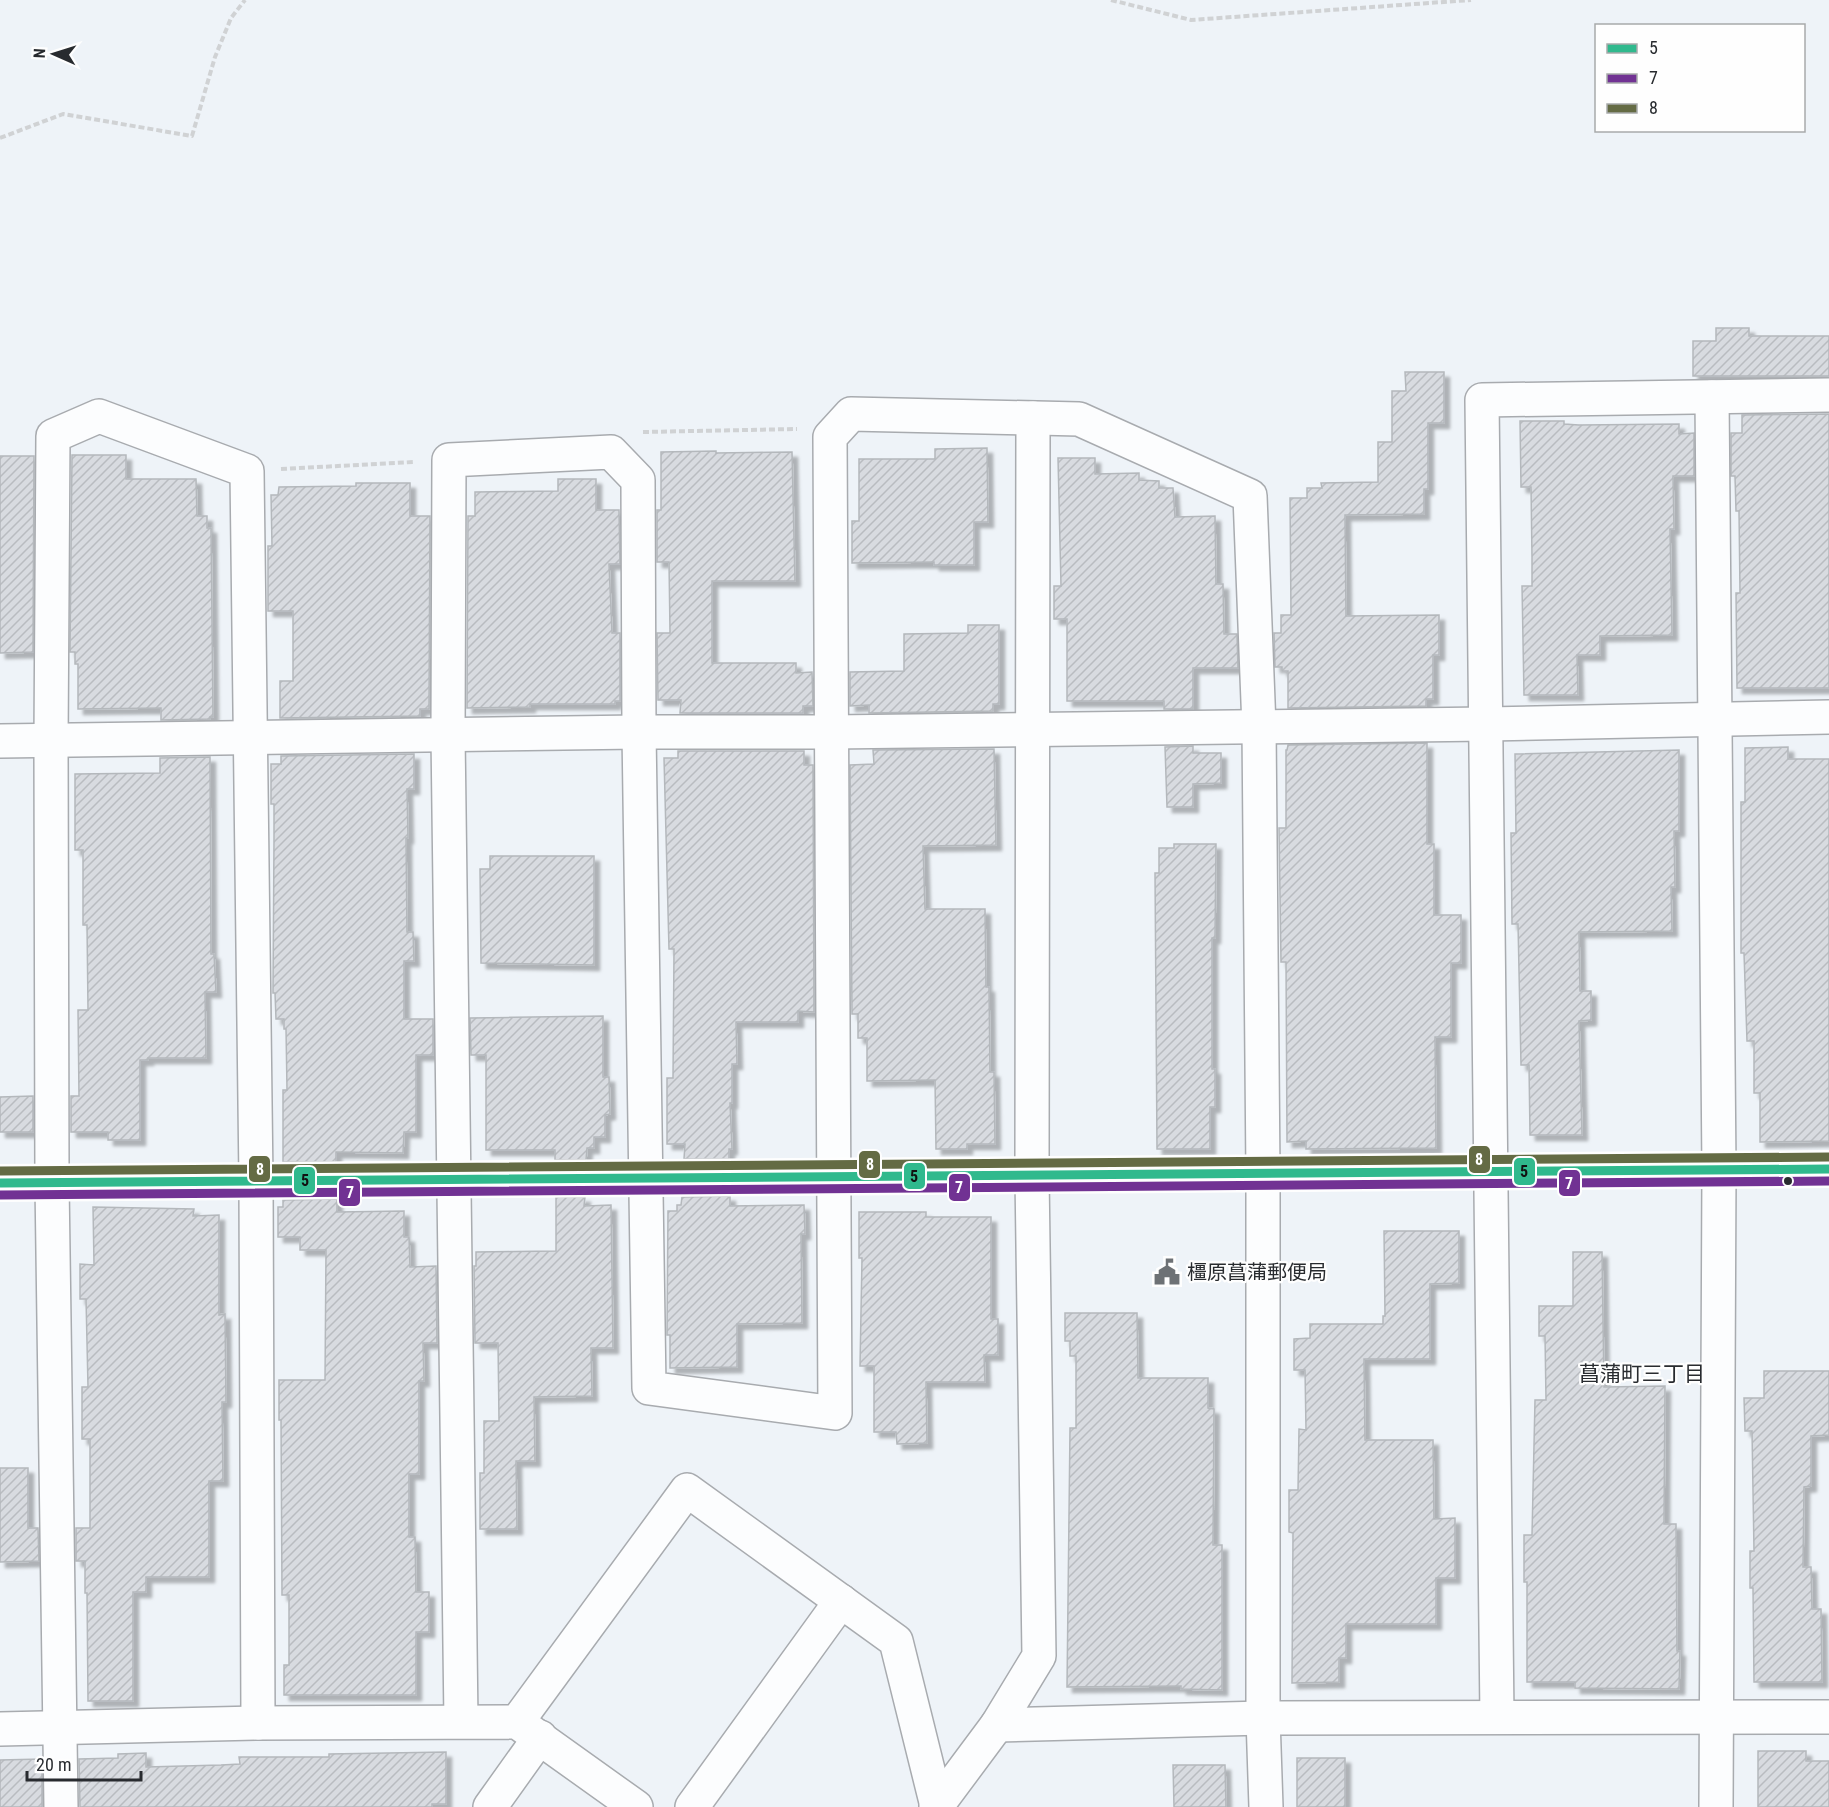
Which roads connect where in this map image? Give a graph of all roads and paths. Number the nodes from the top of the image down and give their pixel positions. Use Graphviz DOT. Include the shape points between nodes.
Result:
graph roads {
  1 [pos="245,0"];
  2 [pos="1112,0"];
  3 [pos="1471,0"];
  4 [pos="0,138"];
  5 [pos="1829,395"];
  6 [pos="1712,397"];
  7 [pos="1033,418"];
  8 [pos="830,437"];
  9 [pos="611,452"];
  10 [pos="449,459"];
  11 [pos="247,471"];
  12 [pos="1829,717"];
  13 [pos="1714,720"];
  14 [pos="1487,724"];
  15 [pos="1259,727"];
  16 [pos="1032,730"];
  17 [pos="639,732"];
  18 [pos="831,732"];
  19 [pos="448,735"];
  20 [pos="250,738"];
  21 [pos="0,741"];
  22 [pos="51,741"];
  23 [pos="1829,1169"];
  24 [pos="1719,1170"];
  25 [pos="1490,1172"];
  26 [pos="1263,1174"];
  27 [pos="1032,1176"];
  28 [pos="646,1177"];
  29 [pos="834,1178"];
  30 [pos="455,1180"];
  31 [pos="256,1181"];
  32 [pos="52,1183"];
  33 [pos="0,1184"];
  34 [pos="841,1602"];
  35 [pos="1497,1717"];
  36 [pos="1716,1717"];
  37 [pos="1829,1717"];
  38 [pos="1263,1718"];
  39 [pos="461,1721"];
  40 [pos="258,1723"];
  41 [pos="996,1725"];
  42 [pos="60,1727"];
  43 [pos="0,1729"];
  44 [pos="529,1729"];
  45 [pos="936,1806"];
  46 [pos="61,1807"];
  47 [pos="490,1807"];
  48 [pos="636,1807"];
  49 [pos="692,1807"];
  50 [pos="1266,1807"];
  51 [pos="1716,1807"];
  1 -- 4 [label="path" via="231,18 215,57 192,136 63,114"];
  2 -- 3 [label="path" via="1191,20"];
  5 -- 6 [label="street"];
  6 -- 13 [label="street"];
  6 -- 14 [label="street" via="1482,400"];
  7 -- 8 [label="street" via="851,414"];
  7 -- 15 [label="street" via="1079,419 1250,496"];
  7 -- 16 [label="street"];
  8 -- 9 [label="path" via="797,429 630,432"];
  8 -- 18 [label="street"];
  9 -- 10 [label="street"];
  9 -- 17 [label="street" via="638,480"];
  10 -- 11 [label="path"];
  10 -- 19 [label="street"];
  11 -- 20 [label="street"];
  11 -- 22 [label="street" via="99,416 53,436"];
  12 -- 13 [label="street"];
  13 -- 14 [label="street"];
  13 -- 24 [label="street"];
  14 -- 15 [label="street"];
  14 -- 25 [label="street"];
  15 -- 16 [label="street"];
  15 -- 26 [label="street"];
  16 -- 18 [label="street"];
  16 -- 27 [label="street"];
  17 -- 18 [label="street"];
  17 -- 19 [label="street"];
  17 -- 28 [label="street"];
  18 -- 29 [label="street"];
  19 -- 20 [label="street"];
  19 -- 30 [label="street"];
  20 -- 22 [label="street"];
  20 -- 31 [label="street"];
  21 -- 22 [label="street"];
  22 -- 32 [label="street"];
  23 -- 24 [label="street"];
  24 -- 25 [label="street"];
  24 -- 36 [label="street"];
  25 -- 26 [label="street"];
  25 -- 35 [label="street"];
  26 -- 27 [label="street"];
  26 -- 38 [label="street"];
  27 -- 29 [label="street"];
  27 -- 41 [label="street" via="1039,1656"];
  28 -- 29 [label="street"];
  28 -- 29 [label="street" via="649,1388 835,1413"];
  28 -- 30 [label="street"];
  30 -- 31 [label="street"];
  30 -- 39 [label="street"];
  31 -- 32 [label="street"];
  31 -- 40 [label="street"];
  32 -- 33 [label="street"];
  32 -- 42 [label="street"];
  34 -- 44 [label="street" via="687,1490"];
  34 -- 45 [label="street" via="896,1641"];
  34 -- 49 [label="street"];
  35 -- 36 [label="street"];
  35 -- 38 [label="street"];
  36 -- 37 [label="street"];
  36 -- 51 [label="street"];
  38 -- 41 [label="street"];
  38 -- 50 [label="street"];
  39 -- 40 [label="street"];
  39 -- 44 [label="street"];
  40 -- 42 [label="street"];
  41 -- 45 [label="street"];
  42 -- 43 [label="street"];
  42 -- 46 [label="street"];
  44 -- 47 [label="street"];
  44 -- 48 [label="street"];
}
